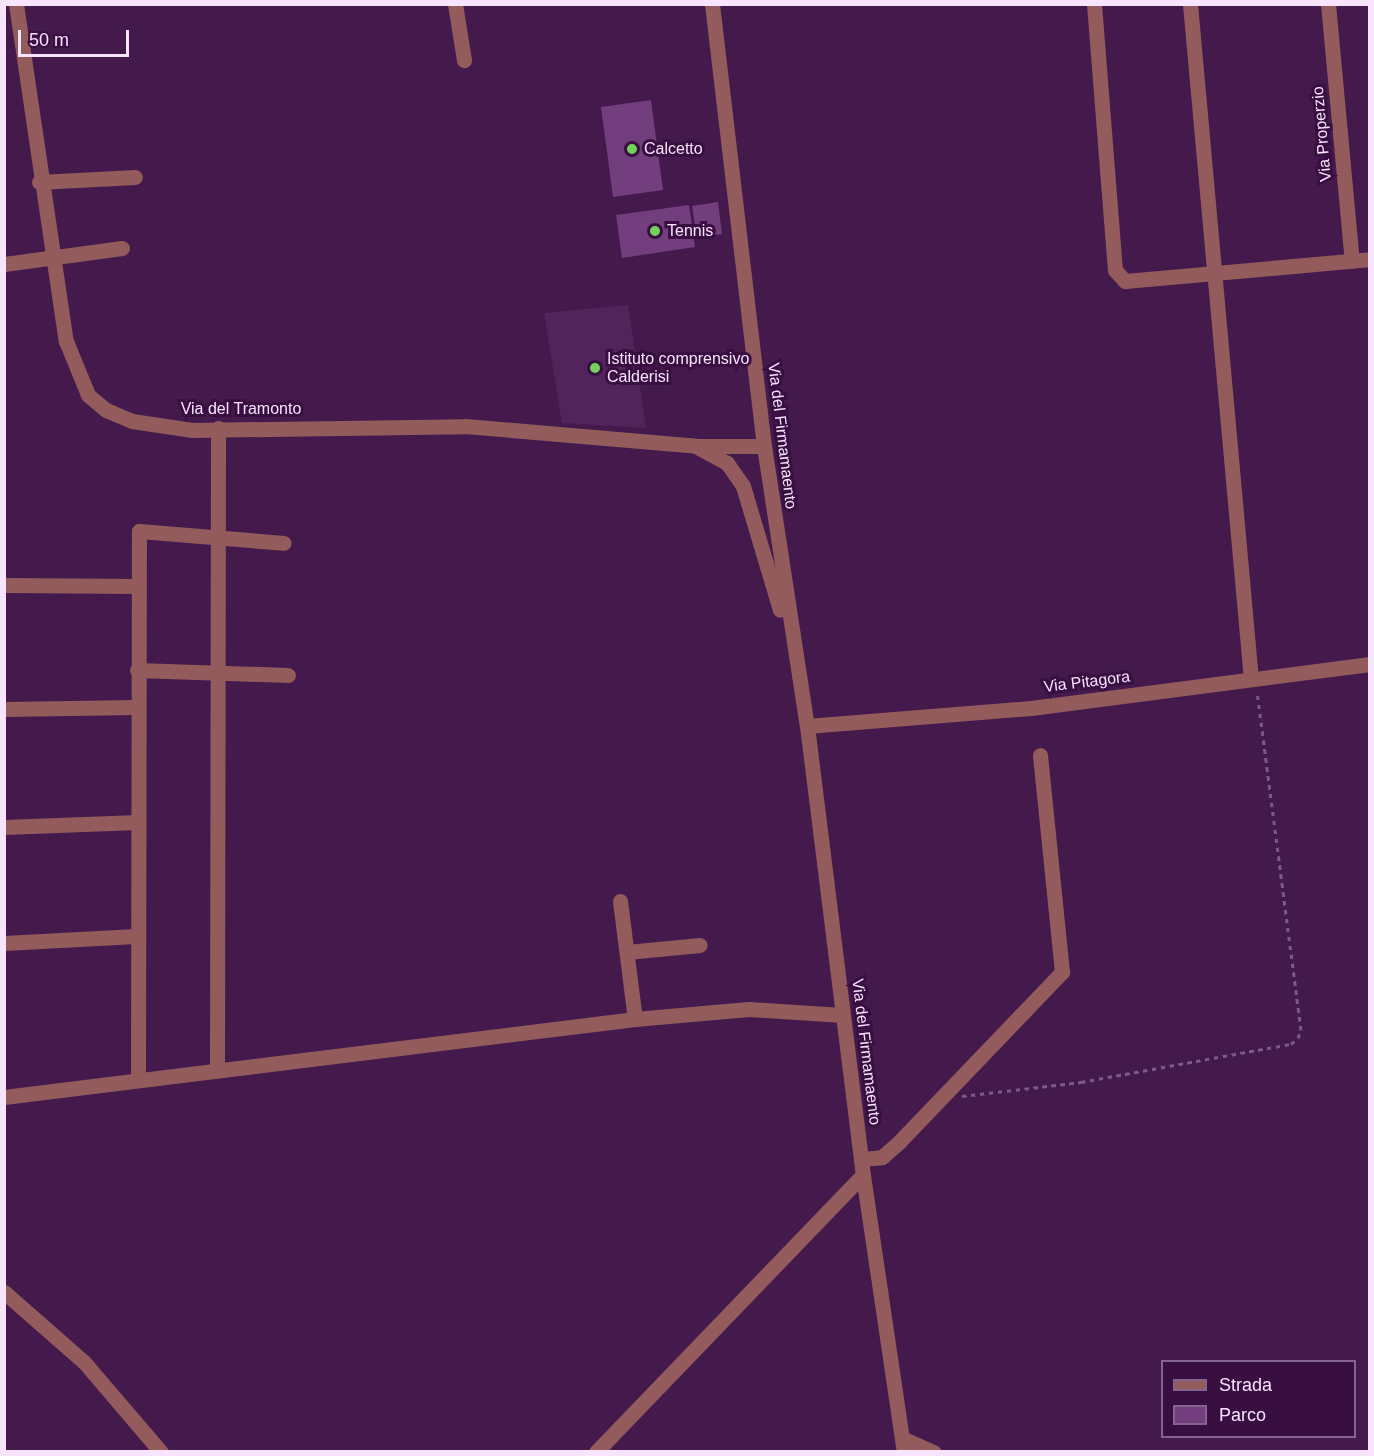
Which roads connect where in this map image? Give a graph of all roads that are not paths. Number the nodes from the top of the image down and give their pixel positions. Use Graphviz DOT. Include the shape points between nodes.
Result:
graph roads {
  1 [pos="16,4"];
  2 [pos="455,4"];
  3 [pos="712,4"];
  4 [pos="1094,4"];
  5 [pos="1190,4"];
  6 [pos="1328,4"];
  7 [pos="464,60"];
  8 [pos="135,177"];
  9 [pos="39,182"];
  10 [pos="122,248"];
  11 [pos="52,259"];
  12 [pos="1370,259"];
  13 [pos="1352,261"];
  14 [pos="4,264"];
  15 [pos="1212,274"];
  16 [pos="218,428"];
  17 [pos="696,446"];
  18 [pos="764,446"];
  19 [pos="219,536"];
  20 [pos="284,543"];
  21 [pos="4,585"];
  22 [pos="138,586"];
  23 [pos="795,656"];
  24 [pos="1370,664"];
  25 [pos="137,670"];
  26 [pos="219,671"];
  27 [pos="288,675"];
  28 [pos="1254,679"];
  29 [pos="137,707"];
  30 [pos="4,710"];
  31 [pos="807,726"];
  32 [pos="1040,755"];
  33 [pos="138,822"];
  34 [pos="4,827"];
  35 [pos="620,901"];
  36 [pos="136,936"];
  37 [pos="4,943"];
  38 [pos="699,945"];
  39 [pos="627,952"];
  40 [pos="842,1015"];
  41 [pos="635,1019"];
  42 [pos="217,1070"];
  43 [pos="138,1079"];
  44 [pos="4,1097"];
  45 [pos="861,1159"];
  46 [pos="863,1175"];
  47 [pos="4,1292"];
  48 [pos="903,1445"];
  49 [pos="161,1452"];
  50 [pos="596,1452"];
  51 [pos="934,1452"];
  1 -- 9 [label="street, Via del Tramonto"];
  2 -- 7 [label="street"];
  3 -- 18 [label="street, Via del Firmamaento"];
  4 -- 15 [label="street" via="1115,270 1125,281"];
  5 -- 15 [label="street"];
  6 -- 13 [label="street, Via Properzio"];
  8 -- 9 [label="street"];
  9 -- 11 [label="street, Via del Tramonto"];
  10 -- 11 [label="street"];
  11 -- 14 [label="street"];
  11 -- 16 [label="street, Via del Tramonto" via="66,341 88,395 132,421 192,430"];
  12 -- 13 [label="street"];
  13 -- 15 [label="street"];
  15 -- 28 [label="street"];
  16 -- 17 [label="street, Via del Tramonto" via="465,426"];
  16 -- 19 [label="street"];
  17 -- 18 [label="street, Via del Tramonto"];
  17 -- 23 [label="street, Via del Firmamaento" via="727,463 743,486"];
  18 -- 23 [label="street, Via del Firmamaento"];
  19 -- 20 [label="street"];
  19 -- 22 [label="street" via="139,531"];
  19 -- 26 [label="street"];
  21 -- 22 [label="street"];
  22 -- 25 [label="street"];
  23 -- 31 [label="street, Via del Firmamaento"];
  24 -- 28 [label="street, Via Pitagora"];
  25 -- 26 [label="street"];
  25 -- 29 [label="street"];
  26 -- 27 [label="street"];
  26 -- 42 [label="street"];
  28 -- 31 [label="street, Via Pitagora" via="1031,708"];
  29 -- 30 [label="street"];
  29 -- 33 [label="street"];
  31 -- 40 [label="street, Via del Firmamaento"];
  32 -- 45 [label="street" via="1062,972 882,1157"];
  33 -- 34 [label="street"];
  33 -- 36 [label="street"];
  35 -- 39 [label="street"];
  36 -- 37 [label="street"];
  36 -- 43 [label="street"];
  38 -- 39 [label="street"];
  39 -- 41 [label="street"];
  40 -- 41 [label="street" via="749,1009"];
  40 -- 45 [label="street, Via del Firmamaento"];
  41 -- 42 [label="street"];
  42 -- 43 [label="street"];
  43 -- 44 [label="street"];
  45 -- 46 [label="street, Via del Firmamaento"];
  46 -- 48 [label="street, Via del Firmamaento"];
  46 -- 50 [label="street"];
  47 -- 49 [label="street" via="84,1362"];
  48 -- 51 [label="street"];
}
